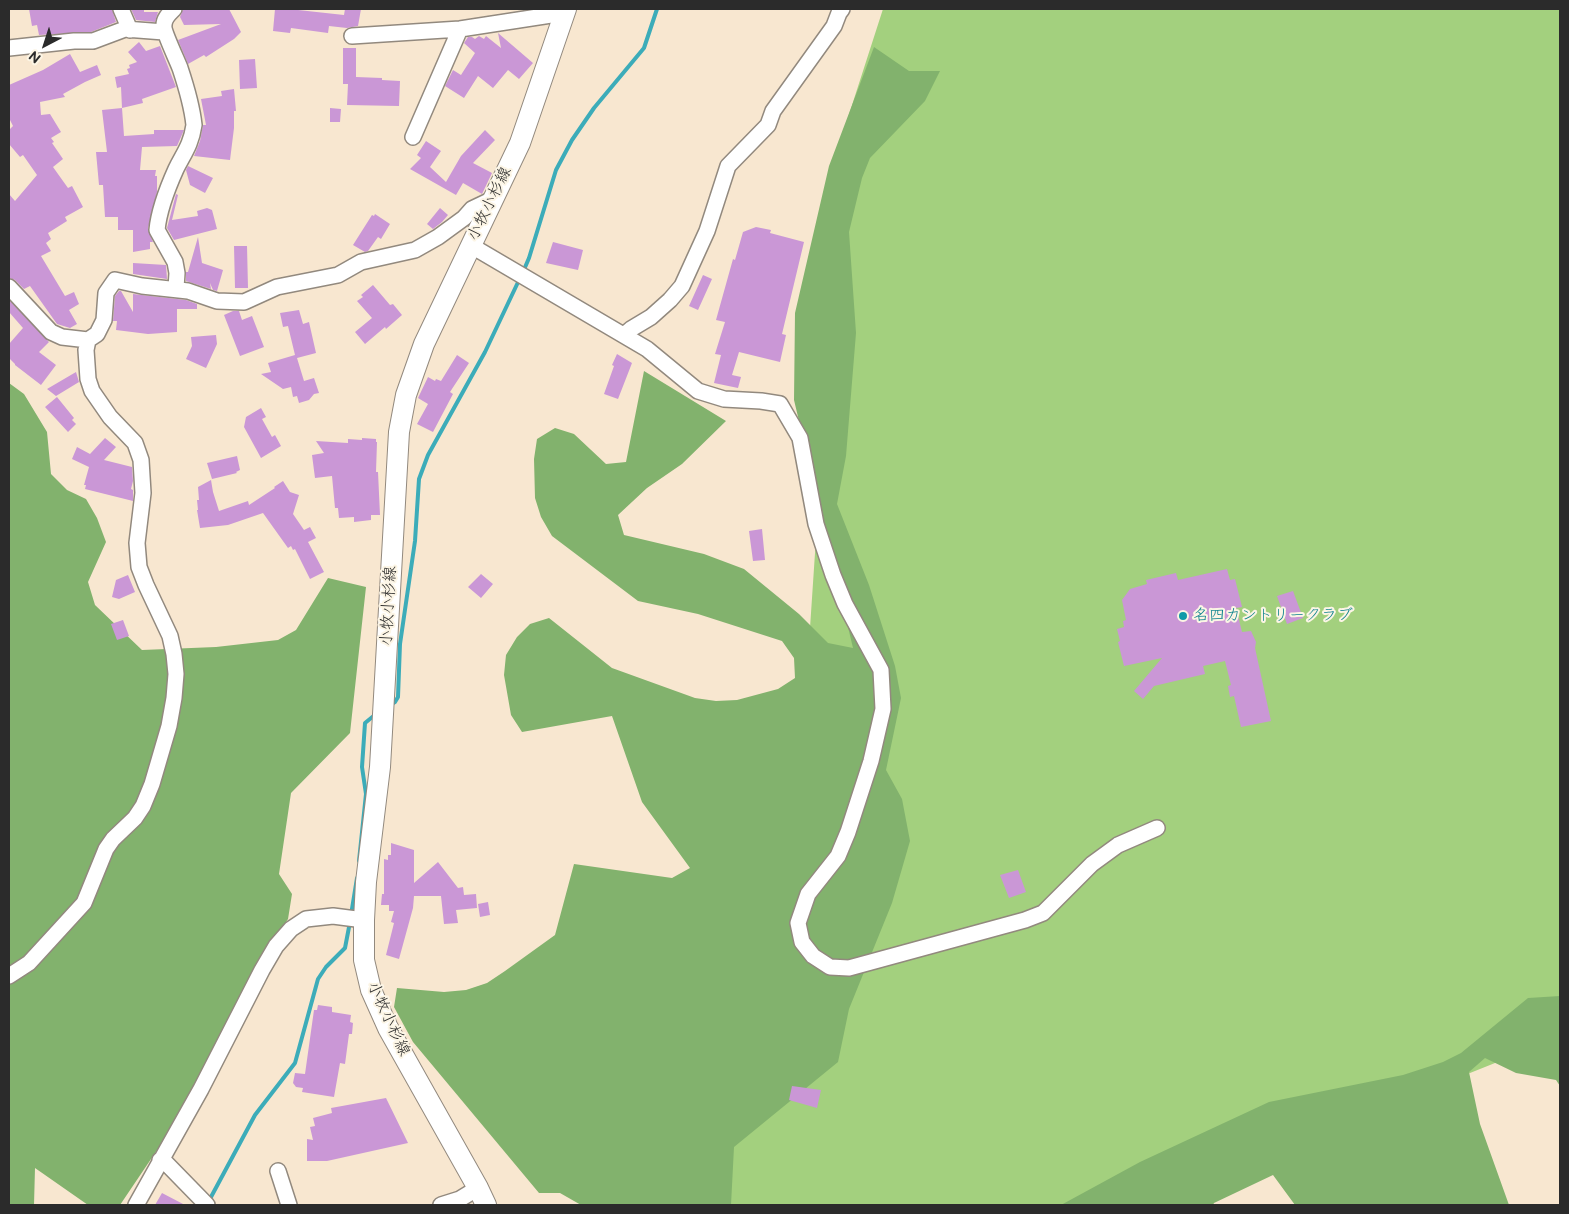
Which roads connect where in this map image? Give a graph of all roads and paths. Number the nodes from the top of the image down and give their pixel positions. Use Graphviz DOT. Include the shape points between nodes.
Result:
graph roads {
  1 [pos="121,9"];
  2 [pos="174,9"];
  3 [pos="842,9"];
  4 [pos="565,11"];
  5 [pos="494,16"];
  6 [pos="460,29"];
  7 [pos="130,30"];
  8 [pos="164,32"];
  9 [pos="352,36"];
  10 [pos="9,48"];
  11 [pos="413,137"];
  12 [pos="493,199"];
  13 [pos="470,244"];
  14 [pos="9,287"];
  15 [pos="176,288"];
  16 [pos="624,335"];
  17 [pos="88,340"];
  18 [pos="1157,828"];
  19 [pos="362,920"];
  20 [pos="9,976"];
  21 [pos="160,1160"];
  22 [pos="278,1171"];
  23 [pos="482,1197"];
  24 [pos="136,1205"];
  25 [pos="208,1205"];
  26 [pos="289,1205"];
  27 [pos="441,1205"];
  1 -- 7 [label="street"];
  2 -- 8 [label="street" via="166,16"];
  3 -- 16 [label="street" via="834,26 773,111 768,125 728,166 707,231 682,286 651,318"];
  4 -- 5 [label="street"];
  4 -- 12 [label="main road, 小牧小杉線" via="520,143"];
  5 -- 6 [label="street"];
  6 -- 9 [label="street"];
  6 -- 11 [label="street"];
  7 -- 8 [label="street"];
  7 -- 10 [label="street" via="93,41"];
  8 -- 15 [label="street" via="180,70 194,125 186,152 164,195 157,225 158,234 175,262"];
  12 -- 13 [label="main road, 小牧小杉線"];
  12 -- 15 [label="street" via="472,209 438,238 415,250 361,262 338,275 277,287 244,302 217,301"];
  13 -- 16 [label="street"];
  13 -- 19 [label="main road, 小牧小杉線" via="424,344 402,413 380,766"];
  14 -- 17 [label="street" via="51,332 62,337"];
  15 -- 17 [label="street" via="156,288 115,280 106,293 104,320 97,334"];
  16 -- 18 [label="street" via="647,349 698,391 724,399 780,404 800,438 816,524 833,575 881,670 884,708 848,832 838,856 808,894 798,923 802,942 813,956 830,967 850,968 1024,920 1043,912 1092,864 1118,845"];
  17 -- 20 [label="street" via="88,379 92,391 110,418 135,443 141,460 143,493 137,544 139,567 170,636 176,674 174,698 152,784 140,812 106,849 84,903 29,963"];
  19 -- 21 [label="street" via="341,917 306,919 276,946"];
  19 -- 23 [label="main road, 小牧小杉線" via="364,960 371,990 388,1028"];
  21 -- 24 [label="street"];
  21 -- 25 [label="street"];
  22 -- 26 [label="street"];
  23 -- 27 [label="street"];
}
